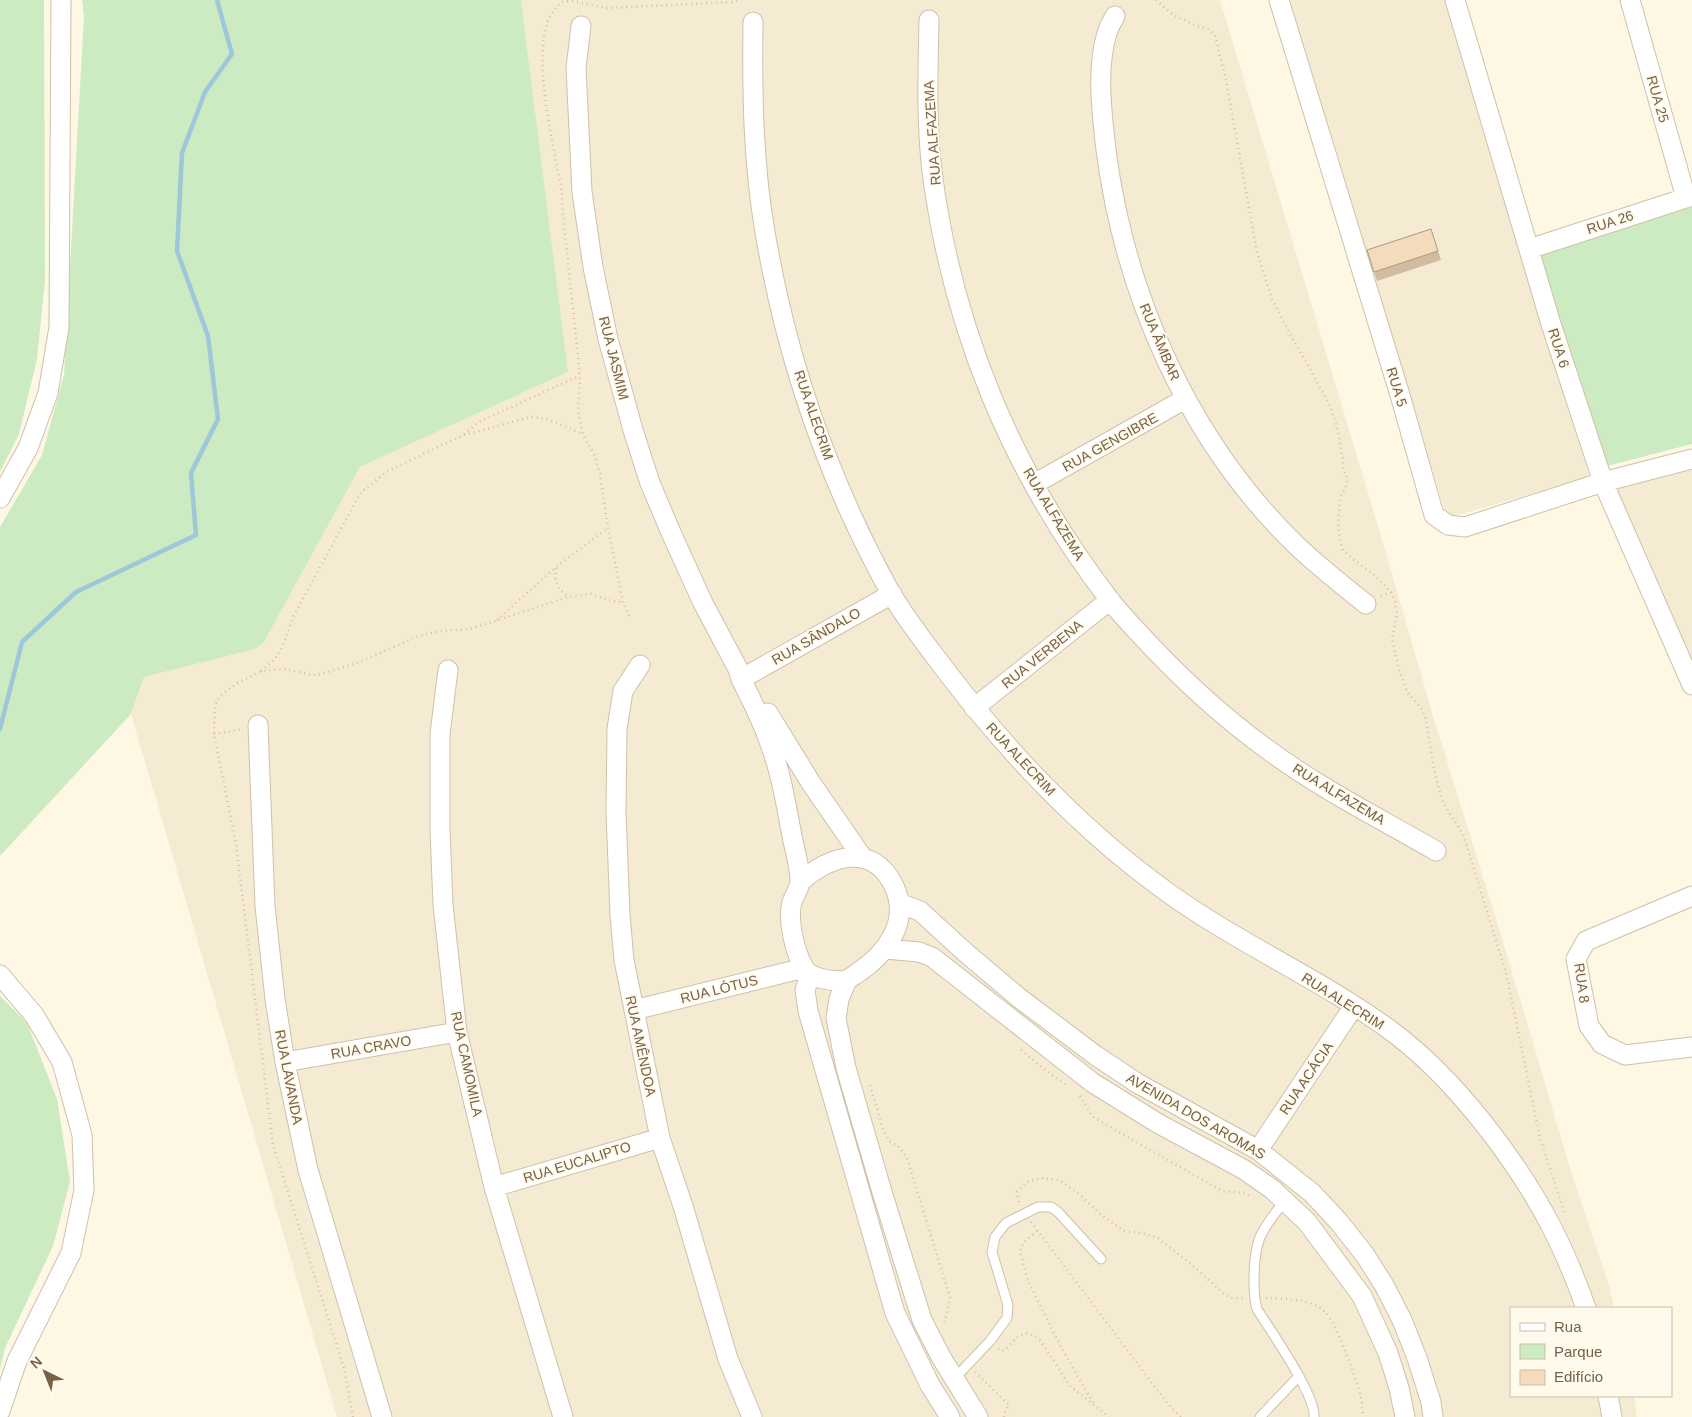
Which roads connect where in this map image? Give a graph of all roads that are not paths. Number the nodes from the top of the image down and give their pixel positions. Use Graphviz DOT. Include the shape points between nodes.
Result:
graph roads {
  1 [pos="61,0"];
  2 [pos="1279,0"];
  3 [pos="1455,0"];
  4 [pos="1630,0"];
  5 [pos="1115,16"];
  6 [pos="929,20"];
  7 [pos="753,22"];
  8 [pos="581,26"];
  9 [pos="1689,197"];
  10 [pos="1528,249"];
  11 [pos="1185,399"];
  12 [pos="1692,460"];
  13 [pos="1603,482"];
  14 [pos="1034,484"];
  15 [pos="0,498"];
  16 [pos="892,594"];
  17 [pos="1110,600"];
  18 [pos="1366,604"];
  19 [pos="640,666"];
  20 [pos="448,670"];
  21 [pos="742,675"];
  22 [pos="1692,685"];
  23 [pos="974,708"];
  24 [pos="258,725"];
  25 [pos="1436,851"];
  26 [pos="862,857"];
  27 [pos="800,882"];
  28 [pos="1692,896"];
  29 [pos="899,903"];
  30 [pos="885,949"];
  31 [pos="807,972"];
  32 [pos="0,975"];
  33 [pos="847,980"];
  34 [pos="1354,1006"];
  35 [pos="634,1010"];
  36 [pos="457,1032"];
  37 [pos="1692,1047"];
  38 [pos="285,1062"];
  39 [pos="660,1138"];
  40 [pos="1258,1150"];
  41 [pos="494,1187"];
  42 [pos="1279,1208"];
  43 [pos="1101,1259"];
  44 [pos="1586,1307"];
  45 [pos="1299,1376"];
  46 [pos="954,1379"];
  47 [pos="1608,1397"];
  48 [pos="0,1411"];
  49 [pos="382,1417"];
  50 [pos="563,1417"];
  51 [pos="752,1417"];
  52 [pos="950,1417"];
  53 [pos="978,1417"];
  54 [pos="1260,1417"];
  55 [pos="1314,1417"];
  56 [pos="1405,1417"];
  57 [pos="1433,1417"];
  58 [pos="1612,1417"];
  1 -- 15 [label="street" via="59,326 48,393 28,448"];
  2 -- 13 [label="street, RUA 5" via="1434,515 1448,525 1465,527"];
  3 -- 10 [label="street, RUA 6"];
  4 -- 9 [label="street, RUA 25"];
  5 -- 11 [label="street, RUA ÂMBAR" via="1107,33 1102,61 1101,108 1117,218 1147,316"];
  6 -- 14 [label="street, RUA ALFAZEMA" via="928,105 932,170 955,296 990,396"];
  7 -- 16 [label="street, RUA ALECRIM" via="752,95 756,157 764,229 775,285 808,408 858,528"];
  8 -- 21 [label="street, RUA JASMIM" via="576,68 582,192 608,339 650,482 703,603"];
  9 -- 10 [label="street, RUA 26"];
  10 -- 13 [label="street, RUA 6"];
  11 -- 14 [label="street, RUA GENGIBRE"];
  11 -- 18 [label="street, RUA ÂMBAR" via="1237,477 1262,507 1295,544"];
  12 -- 13 [label="street, RUA 5"];
  13 -- 22 [label="street, RUA 6"];
  14 -- 17 [label="street, RUA ALFAZEMA" via="1066,539"];
  16 -- 21 [label="street, RUA SÂNDALO"];
  16 -- 23 [label="street, RUA ALECRIM"];
  17 -- 23 [label="street, RUA VERBENA"];
  17 -- 25 [label="street, RUA ALFAZEMA" via="1190,686 1271,752 1331,791"];
  19 -- 35 [label="street, RUA AMÊNDOA" via="623,691 617,729 620,915 624,960"];
  20 -- 36 [label="street, RUA CAMOMILA" via="440,734 440,830 443,905"];
  21 -- 26 [label="street"];
  21 -- 27 [label="street" via="778,767"];
  23 -- 34 [label="street, RUA ALECRIM" via="1074,815 1167,892"];
  24 -- 38 [label="street, RUA LAVANDA" via="265,906"];
  26 -- 27 [label="street" via="828,863"];
  26 -- 29 [label="street" via="874,861 886,873"];
  27 -- 31 [label="street" via="792,904 792,935"];
  28 -- 37 [label="street, RUA 8" via="1586,941 1576,959 1589,1026 1602,1044 1625,1055"];
  29 -- 30 [label="street" via="894,936"];
  29 -- 40 [label="street, AVENIDA DOS AROMAS" via="920,911 1018,998 1095,1055 1136,1082"];
  30 -- 33 [label="street"];
  30 -- 42 [label="street, AVENIDA DOS AROMAS" via="919,952 932,957 1093,1083 1272,1189"];
  31 -- 33 [label="street" via="830,980"];
  31 -- 35 [label="street, RUA LÓTUS"];
  31 -- 52 [label="street" via="808,1011 895,1313"];
  32 -- 48 [label="street" via="34,1015 62,1062 82,1135 84,1190 71,1253 17,1361"];
  33 -- 46 [label="street" via="836,1018 846,1068 922,1320"];
  34 -- 40 [label="street, RUA ACÁCIA"];
  34 -- 44 [label="street, RUA ALECRIM" via="1395,1034 1437,1070 1508,1156 1552,1227"];
  35 -- 39 [label="street, RUA AMÊNDOA"];
  36 -- 38 [label="street, RUA CRAVO"];
  36 -- 41 [label="street, RUA CAMOMILA"];
  38 -- 49 [label="street, RUA LAVANDA" via="308,1170"];
  39 -- 41 [label="street, RUA EUCALIPTO"];
  39 -- 51 [label="street, RUA AMÊNDOA" via="728,1359"];
  40 -- 57 [label="street, AVENIDA DOS AROMAS" via="1312,1193 1339,1222 1380,1277 1417,1358"];
  41 -- 50 [label="street, RUA CAMOMILA"];
  42 -- 45 [label="lane" via="1258,1246 1254,1298 1256,1309"];
  42 -- 56 [label="street, AVENIDA DOS AROMAS" via="1307,1222 1362,1296 1388,1353"];
  43 -- 46 [label="lane" via="1051,1207 1038,1207 1006,1223 995,1238 992,1252 1008,1305 1007,1318"];
  45 -- 54 [label="lane"];
  45 -- 55 [label="lane" via="1315,1411"];
  46 -- 53 [label="street"];
  47 -- 58 [label="street"];
}
